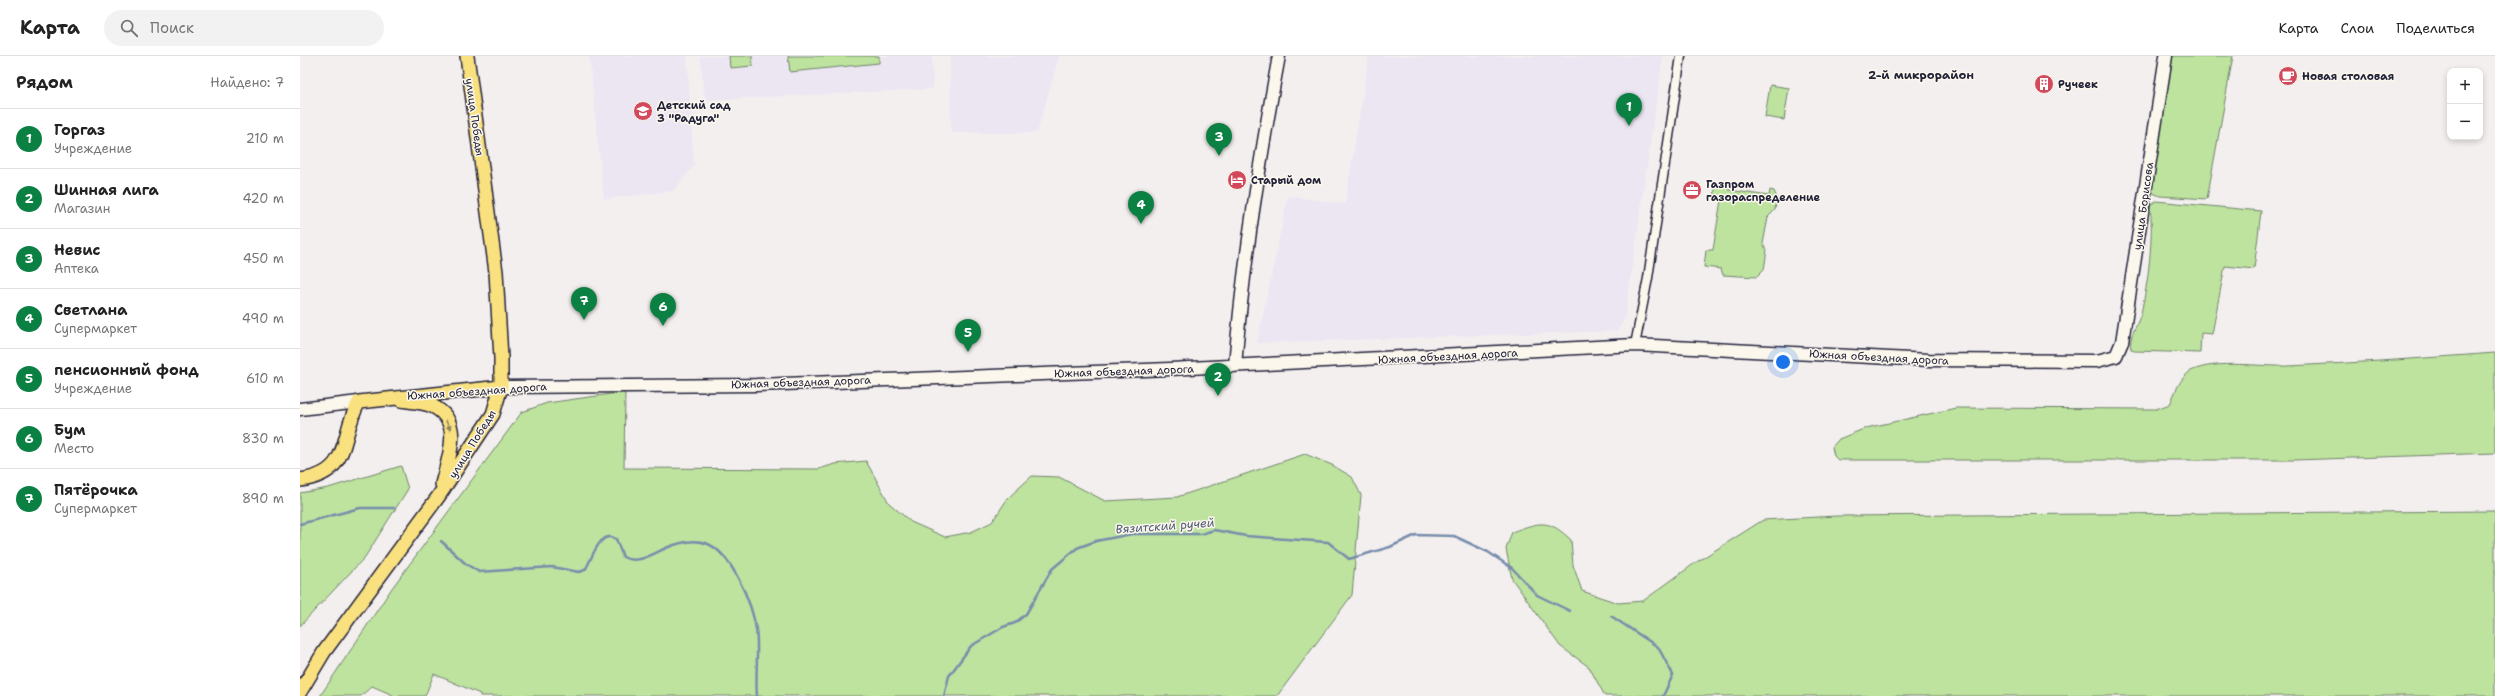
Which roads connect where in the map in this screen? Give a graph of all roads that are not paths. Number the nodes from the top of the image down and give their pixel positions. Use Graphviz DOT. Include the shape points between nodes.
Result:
graph roads {
  1 [pos="467,56"];
  2 [pos="1279,56"];
  3 [pos="1681,56"];
  4 [pos="2166,56"];
  5 [pos="1635,345"];
  6 [pos="2116,356"];
  7 [pos="1235,366"];
  8 [pos="501,387"];
  9 [pos="392,398"];
  10 [pos="358,402"];
  11 [pos="300,409"];
  12 [pos="300,480"];
  13 [pos="438,497"];
  14 [pos="300,692"];
  1 -- 8 [label="main road, улица Победы" via="496,272"];
  2 -- 7 [label="street" via="1256,193"];
  3 -- 5 [label="street" via="1648,278"];
  4 -- 6 [label="street, улица Борисова" via="2127,317"];
  5 -- 6 [label="street, Южная объездная дорога" via="1948,360 2097,361"];
  5 -- 7 [label="street, Южная объездная дорога"];
  7 -- 8 [label="street, Южная объездная дорога" via="756,385"];
  8 -- 9 [label="main road, Южная объездная дорога"];
  8 -- 13 [label="main road, улица Победы" via="493,414"];
  9 -- 10 [label="main road, Южная объездная дорога"];
  9 -- 13 [label="main road, one-way" via="432,406 451,427 453,440"];
  10 -- 11 [label="street"];
  10 -- 12 [label="main road" via="351,415 346,445 338,459 327,471"];
  13 -- 14 [label="main road, улица Победы" via="324,652"];
}
